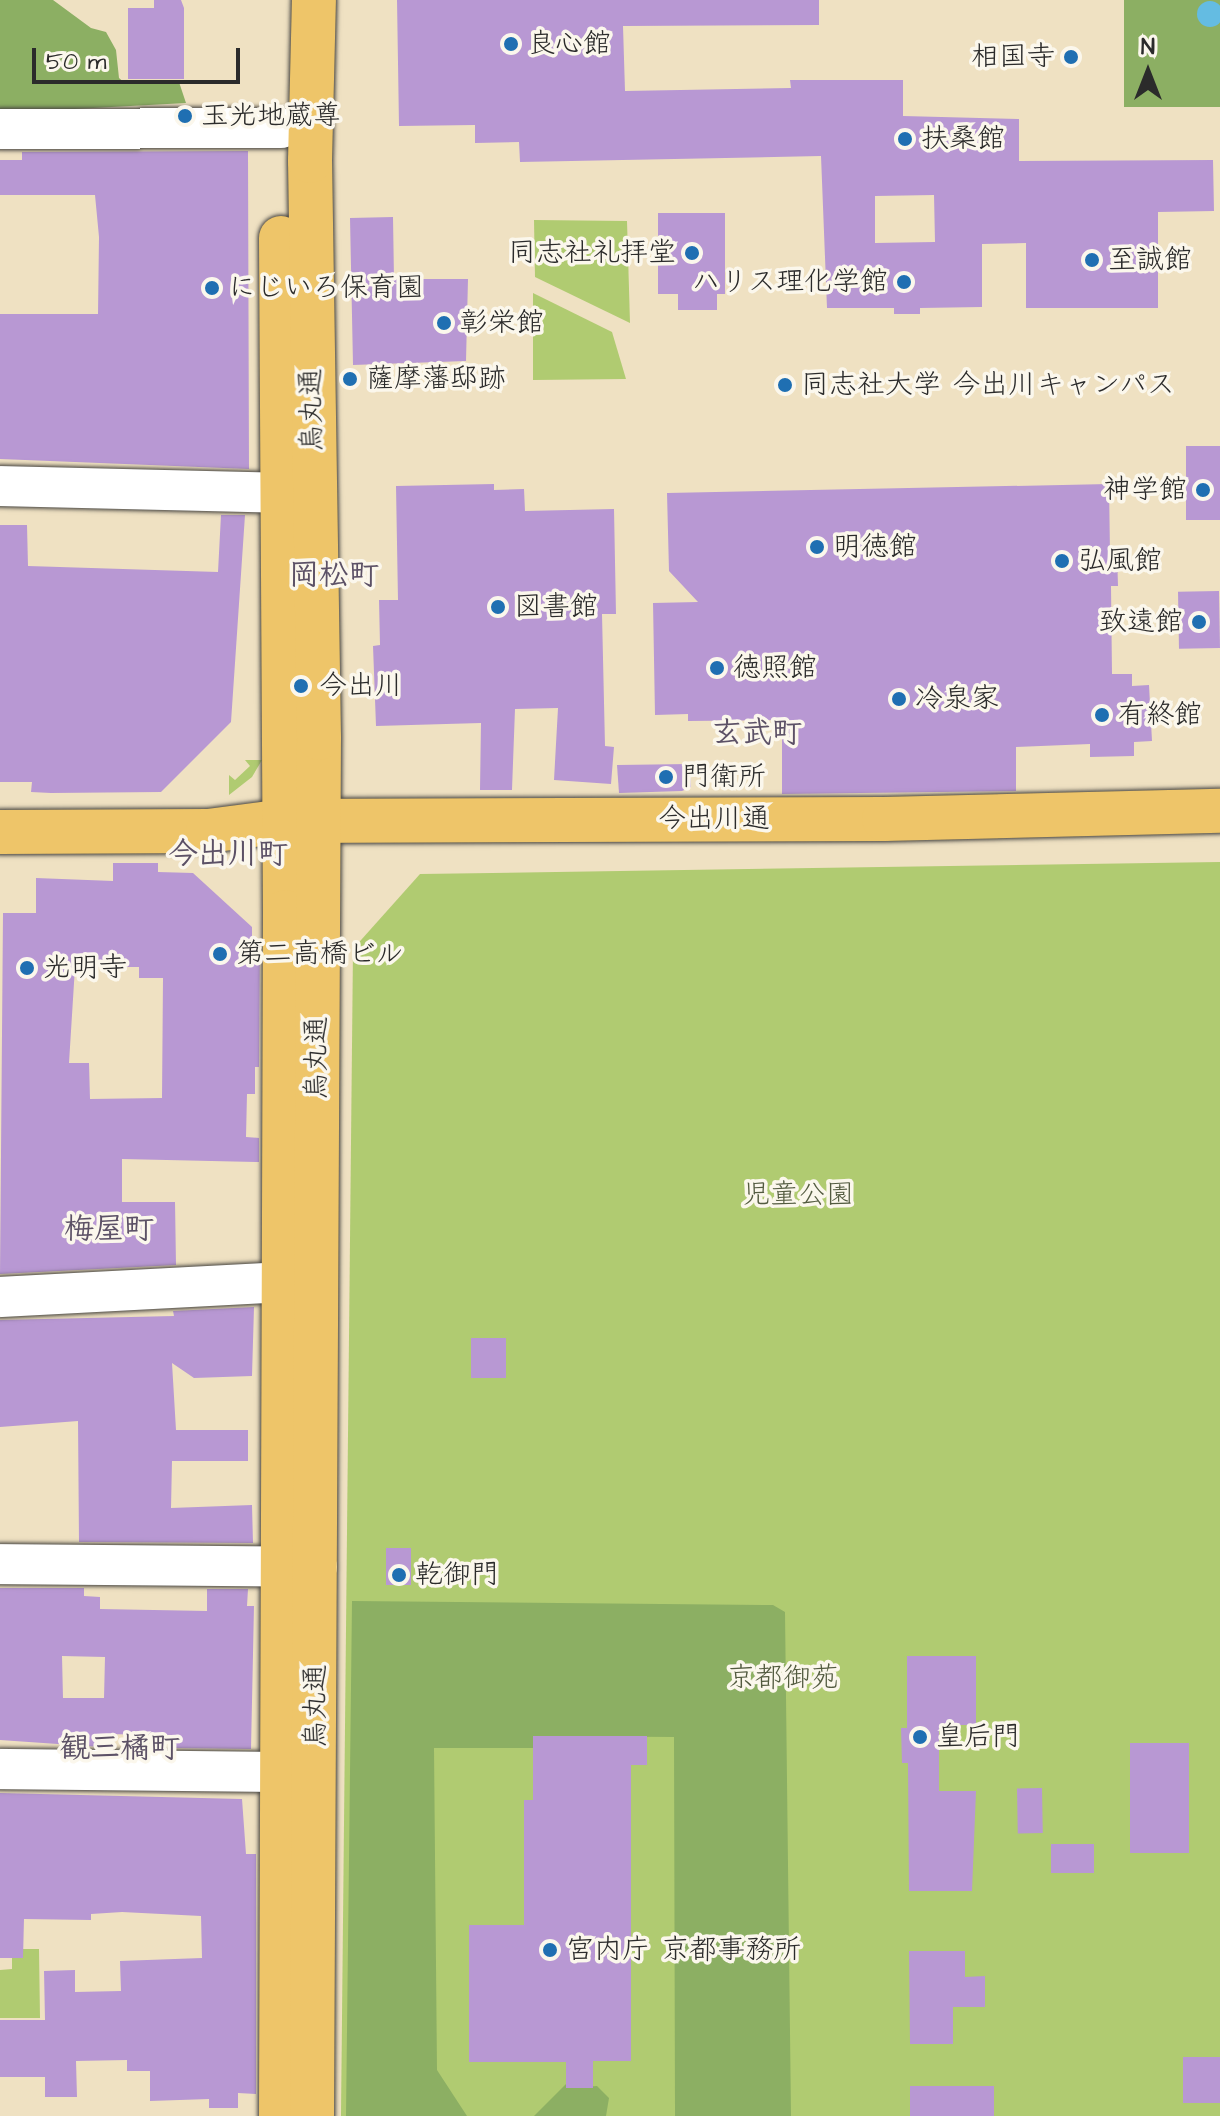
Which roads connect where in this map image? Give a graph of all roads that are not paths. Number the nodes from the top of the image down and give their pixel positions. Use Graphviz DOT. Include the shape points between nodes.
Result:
graph roads {
  1 [pos="285,0"];
  2 [pos="314,0"];
  3 [pos="281,128"];
  4 [pos="0,129"];
  5 [pos="0,486"];
  6 [pos="280,493"];
  7 [pos="1220,811"];
  8 [pos="301,831"];
  9 [pos="0,832"];
  10 [pos="1220,835"];
  11 [pos="284,1282"];
  12 [pos="0,1297"];
  13 [pos="0,1564"];
  14 [pos="300,1567"];
  15 [pos="0,1769"];
  16 [pos="283,1772"];
  17 [pos="281,2116"];
  18 [pos="312,2116"];
  1 -- 3 [label="main road, 烏丸通"];
  2 -- 8 [label="main road, 烏丸通"];
  3 -- 4 [label="street"];
  3 -- 6 [label="main road, 烏丸通"];
  5 -- 6 [label="street"];
  6 -- 8 [label="main road, 烏丸通"];
  7 -- 8 [label="main road, 今出川通"];
  8 -- 9 [label="main road, 今出川通"];
  8 -- 10 [label="main road, 今出川通"];
  8 -- 11 [label="main road, 烏丸通"];
  8 -- 14 [label="main road, 烏丸通"];
  11 -- 12 [label="street"];
  11 -- 14 [label="main road, 烏丸通"];
  13 -- 14 [label="street"];
  14 -- 16 [label="main road, 烏丸通"];
  14 -- 18 [label="main road, 烏丸通"];
  15 -- 16 [label="street"];
  16 -- 17 [label="main road, 烏丸通"];
}
